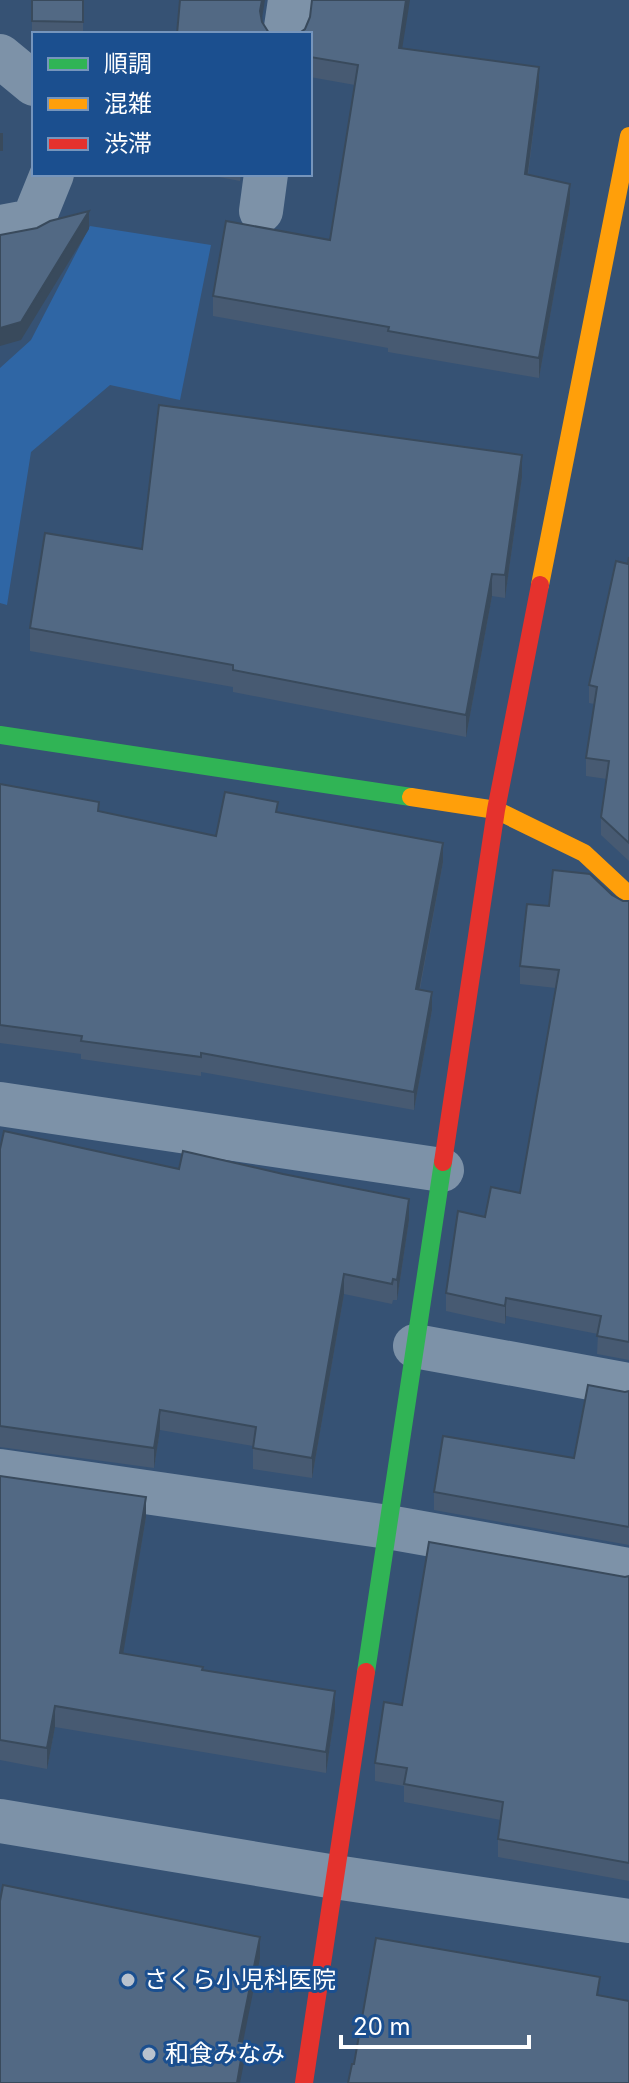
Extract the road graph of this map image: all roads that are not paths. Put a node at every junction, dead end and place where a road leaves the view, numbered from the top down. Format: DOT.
graph roads {
  1 [pos="290,0"];
  2 [pos="285,32"];
  3 [pos="0,56"];
  4 [pos="32,82"];
  5 [pos="629,136"];
  6 [pos="51,176"];
  7 [pos="0,227"];
  8 [pos="0,735"];
  9 [pos="496,810"];
  10 [pos="629,895"];
  11 [pos="0,1104"];
  12 [pos="442,1170"];
  13 [pos="415,1346"];
  14 [pos="629,1385"];
  15 [pos="0,1471"];
  16 [pos="388,1527"];
  17 [pos="629,1570"];
  18 [pos="0,1821"];
  19 [pos="335,1877"];
  20 [pos="629,1921"];
  21 [pos="304,2083"];
  1 -- 2 [label="street"];
  3 -- 4 [label="street"];
  5 -- 9 [label="street"];
  6 -- 7 [label="street"];
  8 -- 9 [label="street"];
  9 -- 10 [label="street"];
  9 -- 12 [label="street"];
  11 -- 12 [label="street"];
  12 -- 13 [label="street"];
  13 -- 14 [label="street"];
  13 -- 16 [label="street"];
  15 -- 16 [label="street"];
  16 -- 17 [label="street"];
  16 -- 19 [label="street"];
  18 -- 19 [label="street"];
  19 -- 20 [label="street"];
  19 -- 21 [label="street"];
}
